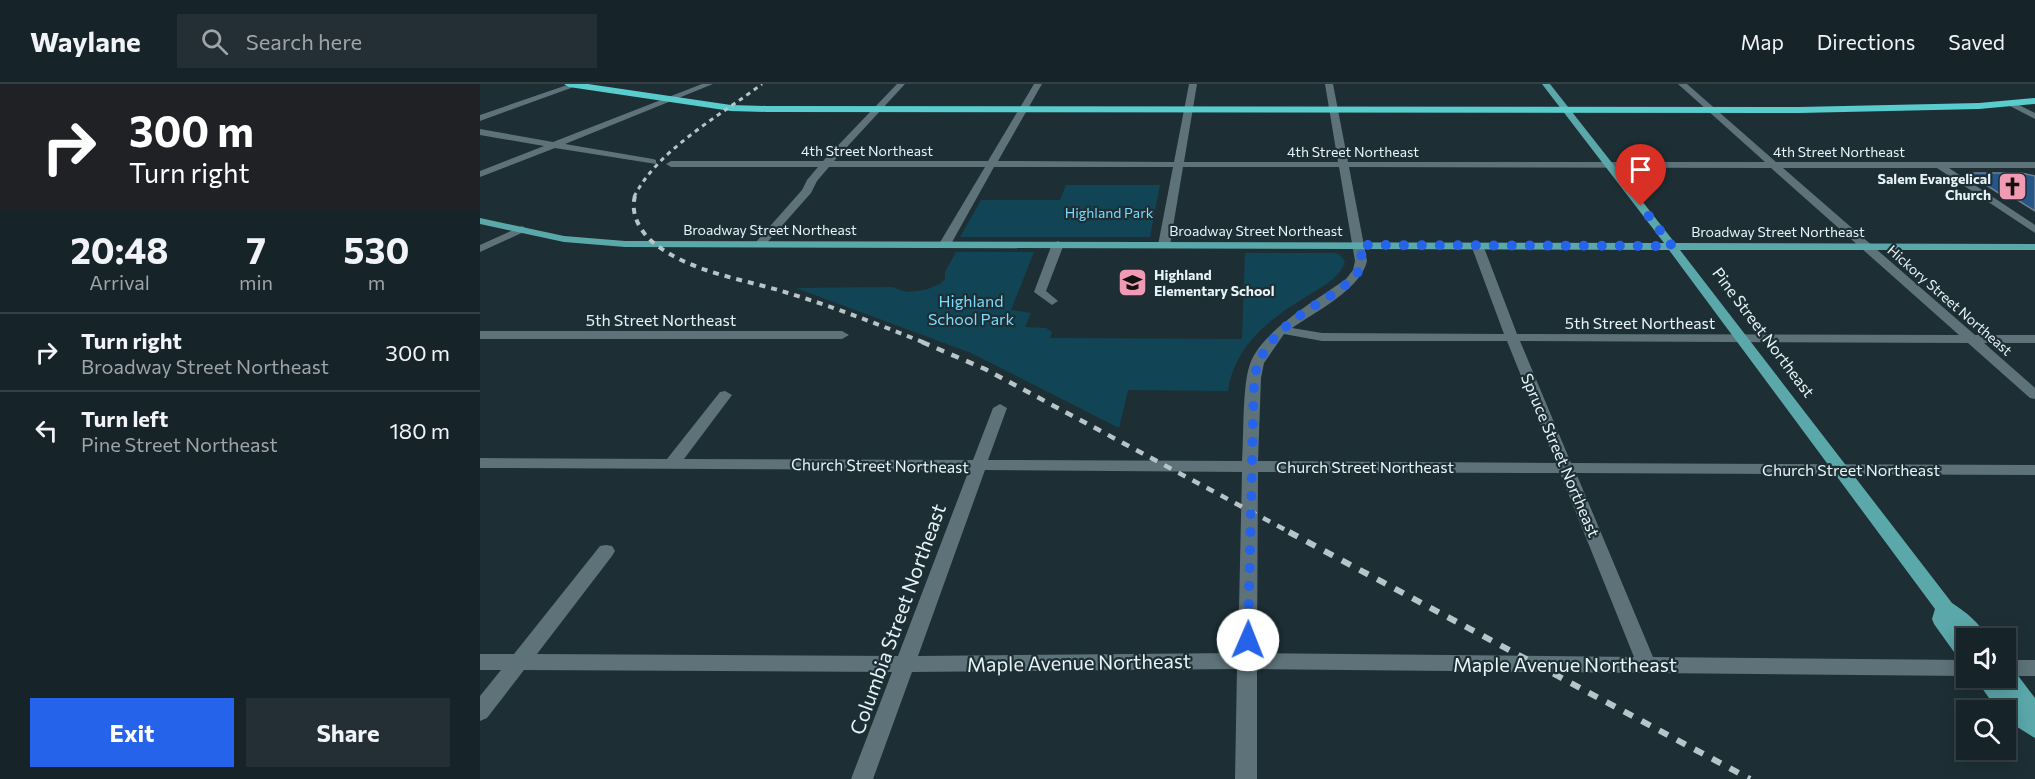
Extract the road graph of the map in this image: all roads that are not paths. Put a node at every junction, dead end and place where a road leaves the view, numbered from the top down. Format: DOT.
graph roads {
  1 [pos="574,84"];
  2 [pos="709,84"];
  3 [pos="901,84"];
  4 [pos="1038,84"];
  5 [pos="1193,84"];
  6 [pos="1329,84"];
  7 [pos="1546,84"];
  8 [pos="1682,84"];
  9 [pos="671,99"];
  10 [pos="2035,101"];
  11 [pos="2013,104"];
  12 [pos="876,109"];
  13 [pos="1023,109"];
  14 [pos="1189,110"];
  15 [pos="1334,110"];
  16 [pos="1566,110"];
  17 [pos="1714,110"];
  18 [pos="2035,116"];
  19 [pos="480,118"];
  20 [pos="480,132"];
  21 [pos="555,144"];
  22 [pos="653,162"];
  23 [pos="993,163"];
  24 [pos="671,164"];
  25 [pos="826,164"];
  26 [pos="1179,164"];
  27 [pos="1345,164"];
  28 [pos="1609,165"];
  29 [pos="1775,165"];
  30 [pos="1939,165"];
  31 [pos="2035,165"];
  32 [pos="480,174"];
  33 [pos="480,221"];
  34 [pos="522,229"];
  35 [pos="2035,230"];
  36 [pos="760,244"];
  37 [pos="945,244"];
  38 [pos="1058,244"];
  39 [pos="1164,244"];
  40 [pos="1360,245"];
  41 [pos="1477,245"];
  42 [pos="1672,246"];
  43 [pos="1867,247"];
  44 [pos="2035,248"];
  45 [pos="480,249"];
  46 [pos="1052,301"];
  47 [pos="1281,330"];
  48 [pos="480,335"];
  49 [pos="842,335"];
  50 [pos="1512,338"];
  51 [pos="1743,338"];
  52 [pos="1972,339"];
  53 [pos="2035,339"];
  54 [pos="725,395"];
  55 [pos="2035,395"];
  56 [pos="1000,408"];
  57 [pos="480,463"];
  58 [pos="672,463"];
  59 [pos="978,466"];
  60 [pos="1250,466"];
  61 [pos="1565,467"];
  62 [pos="1842,469"];
  63 [pos="2035,470"];
  64 [pos="606,551"];
  65 [pos="1945,608"];
  66 [pos="1970,628"];
  67 [pos="1956,639"];
  68 [pos="1248,661"];
  69 [pos="480,662"];
  70 [pos="519,662"];
  71 [pos="904,664"];
  72 [pos="1647,665"];
  73 [pos="1956,668"];
  74 [pos="2016,668"];
  75 [pos="2035,668"];
  76 [pos="1993,688"];
  77 [pos="2016,688"];
  78 [pos="480,712"];
  79 [pos="2035,722"];
  80 [pos="2035,729"];
  81 [pos="862,779"];
  82 [pos="1246,779"];
  1 -- 9 [label="highway"];
  1 -- 19 [label="street"];
  2 -- 9 [label="street"];
  3 -- 12 [label="street"];
  4 -- 13 [label="street"];
  5 -- 14 [label="street"];
  6 -- 15 [label="street"];
  7 -- 16 [label="main road, Pine Street Northeast"];
  8 -- 17 [label="street, Hickory Street Northeast"];
  9 -- 12 [label="highway"];
  9 -- 21 [label="street"];
  10 -- 11 [label="highway"];
  11 -- 17 [label="highway"];
  11 -- 18 [label="street"];
  12 -- 13 [label="highway"];
  12 -- 25 [label="street"];
  13 -- 14 [label="highway"];
  13 -- 23 [label="street"];
  14 -- 15 [label="highway"];
  14 -- 26 [label="street"];
  15 -- 16 [label="highway"];
  15 -- 27 [label="street"];
  16 -- 17 [label="highway"];
  16 -- 28 [label="main road, Pine Street Northeast"];
  17 -- 29 [label="street, Hickory Street Northeast"];
  20 -- 21 [label="street"];
  21 -- 22 [label="street"];
  21 -- 32 [label="street"];
  23 -- 25 [label="street, 4th Street Northeast"];
  23 -- 26 [label="street, 4th Street Northeast"];
  23 -- 37 [label="street"];
  24 -- 25 [label="street, 4th Street Northeast"];
  25 -- 36 [label="street"];
  26 -- 27 [label="street, 4th Street Northeast"];
  26 -- 39 [label="street"];
  27 -- 28 [label="street, 4th Street Northeast"];
  27 -- 40 [label="street"];
  28 -- 29 [label="street, 4th Street Northeast"];
  28 -- 42 [label="main road, Pine Street Northeast"];
  29 -- 30 [label="street, 4th Street Northeast"];
  29 -- 43 [label="street, Hickory Street Northeast"];
  30 -- 31 [label="street, 4th Street Northeast"];
  30 -- 35 [label="street"];
  33 -- 34 [label="main road, Broadway Street Northeast"];
  34 -- 36 [label="main road, Broadway Street Northeast"];
  34 -- 45 [label="street"];
  36 -- 37 [label="main road, Broadway Street Northeast"];
  37 -- 38 [label="main road, Broadway Street Northeast"];
  38 -- 39 [label="main road, Broadway Street Northeast"];
  38 -- 46 [label="street"];
  39 -- 40 [label="main road, Broadway Street Northeast"];
  40 -- 41 [label="main road, Broadway Street Northeast"];
  40 -- 47 [label="street"];
  41 -- 42 [label="main road, Broadway Street Northeast"];
  41 -- 50 [label="street, Spruce Street Northeast"];
  42 -- 43 [label="main road, Broadway Street Northeast"];
  42 -- 51 [label="main road, Pine Street Northeast"];
  43 -- 44 [label="main road, Broadway Street Northeast"];
  43 -- 52 [label="street, Hickory Street Northeast"];
  47 -- 50 [label="street, 5th Street Northeast"];
  47 -- 60 [label="street"];
  48 -- 49 [label="street, 5th Street Northeast"];
  50 -- 51 [label="street, 5th Street Northeast"];
  50 -- 61 [label="street, Spruce Street Northeast"];
  51 -- 52 [label="street, 5th Street Northeast"];
  51 -- 62 [label="main road, Pine Street Northeast"];
  52 -- 53 [label="street, 5th Street Northeast"];
  52 -- 55 [label="street, Hickory Street Northeast"];
  54 -- 58 [label="street"];
  56 -- 59 [label="street, Columbia Street Northeast"];
  57 -- 58 [label="street, Church Street Northeast"];
  58 -- 59 [label="street, Church Street Northeast"];
  59 -- 60 [label="street, Church Street Northeast"];
  59 -- 71 [label="street, Columbia Street Northeast"];
  60 -- 61 [label="street, Church Street Northeast"];
  60 -- 68 [label="street"];
  61 -- 62 [label="street, Church Street Northeast"];
  61 -- 72 [label="street, Spruce Street Northeast"];
  62 -- 63 [label="street, Church Street Northeast"];
  62 -- 65 [label="main road, Pine Street Northeast"];
  64 -- 70 [label="street"];
  65 -- 66 [label="main road, Pine Street Northeast"];
  65 -- 67 [label="main road, Pine Street Northeast"];
  68 -- 71 [label="street, Maple Avenue Northeast"];
  68 -- 72 [label="street, Maple Avenue Northeast"];
  68 -- 82 [label="street"];
  69 -- 70 [label="street, Maple Avenue Northeast"];
  70 -- 71 [label="street, Maple Avenue Northeast"];
  70 -- 78 [label="street"];
  71 -- 81 [label="street, Columbia Street Northeast"];
  72 -- 73 [label="street, Maple Avenue Northeast"];
  74 -- 75 [label="street"];
  76 -- 80 [label="main road"];
  77 -- 79 [label="main road"];
}
